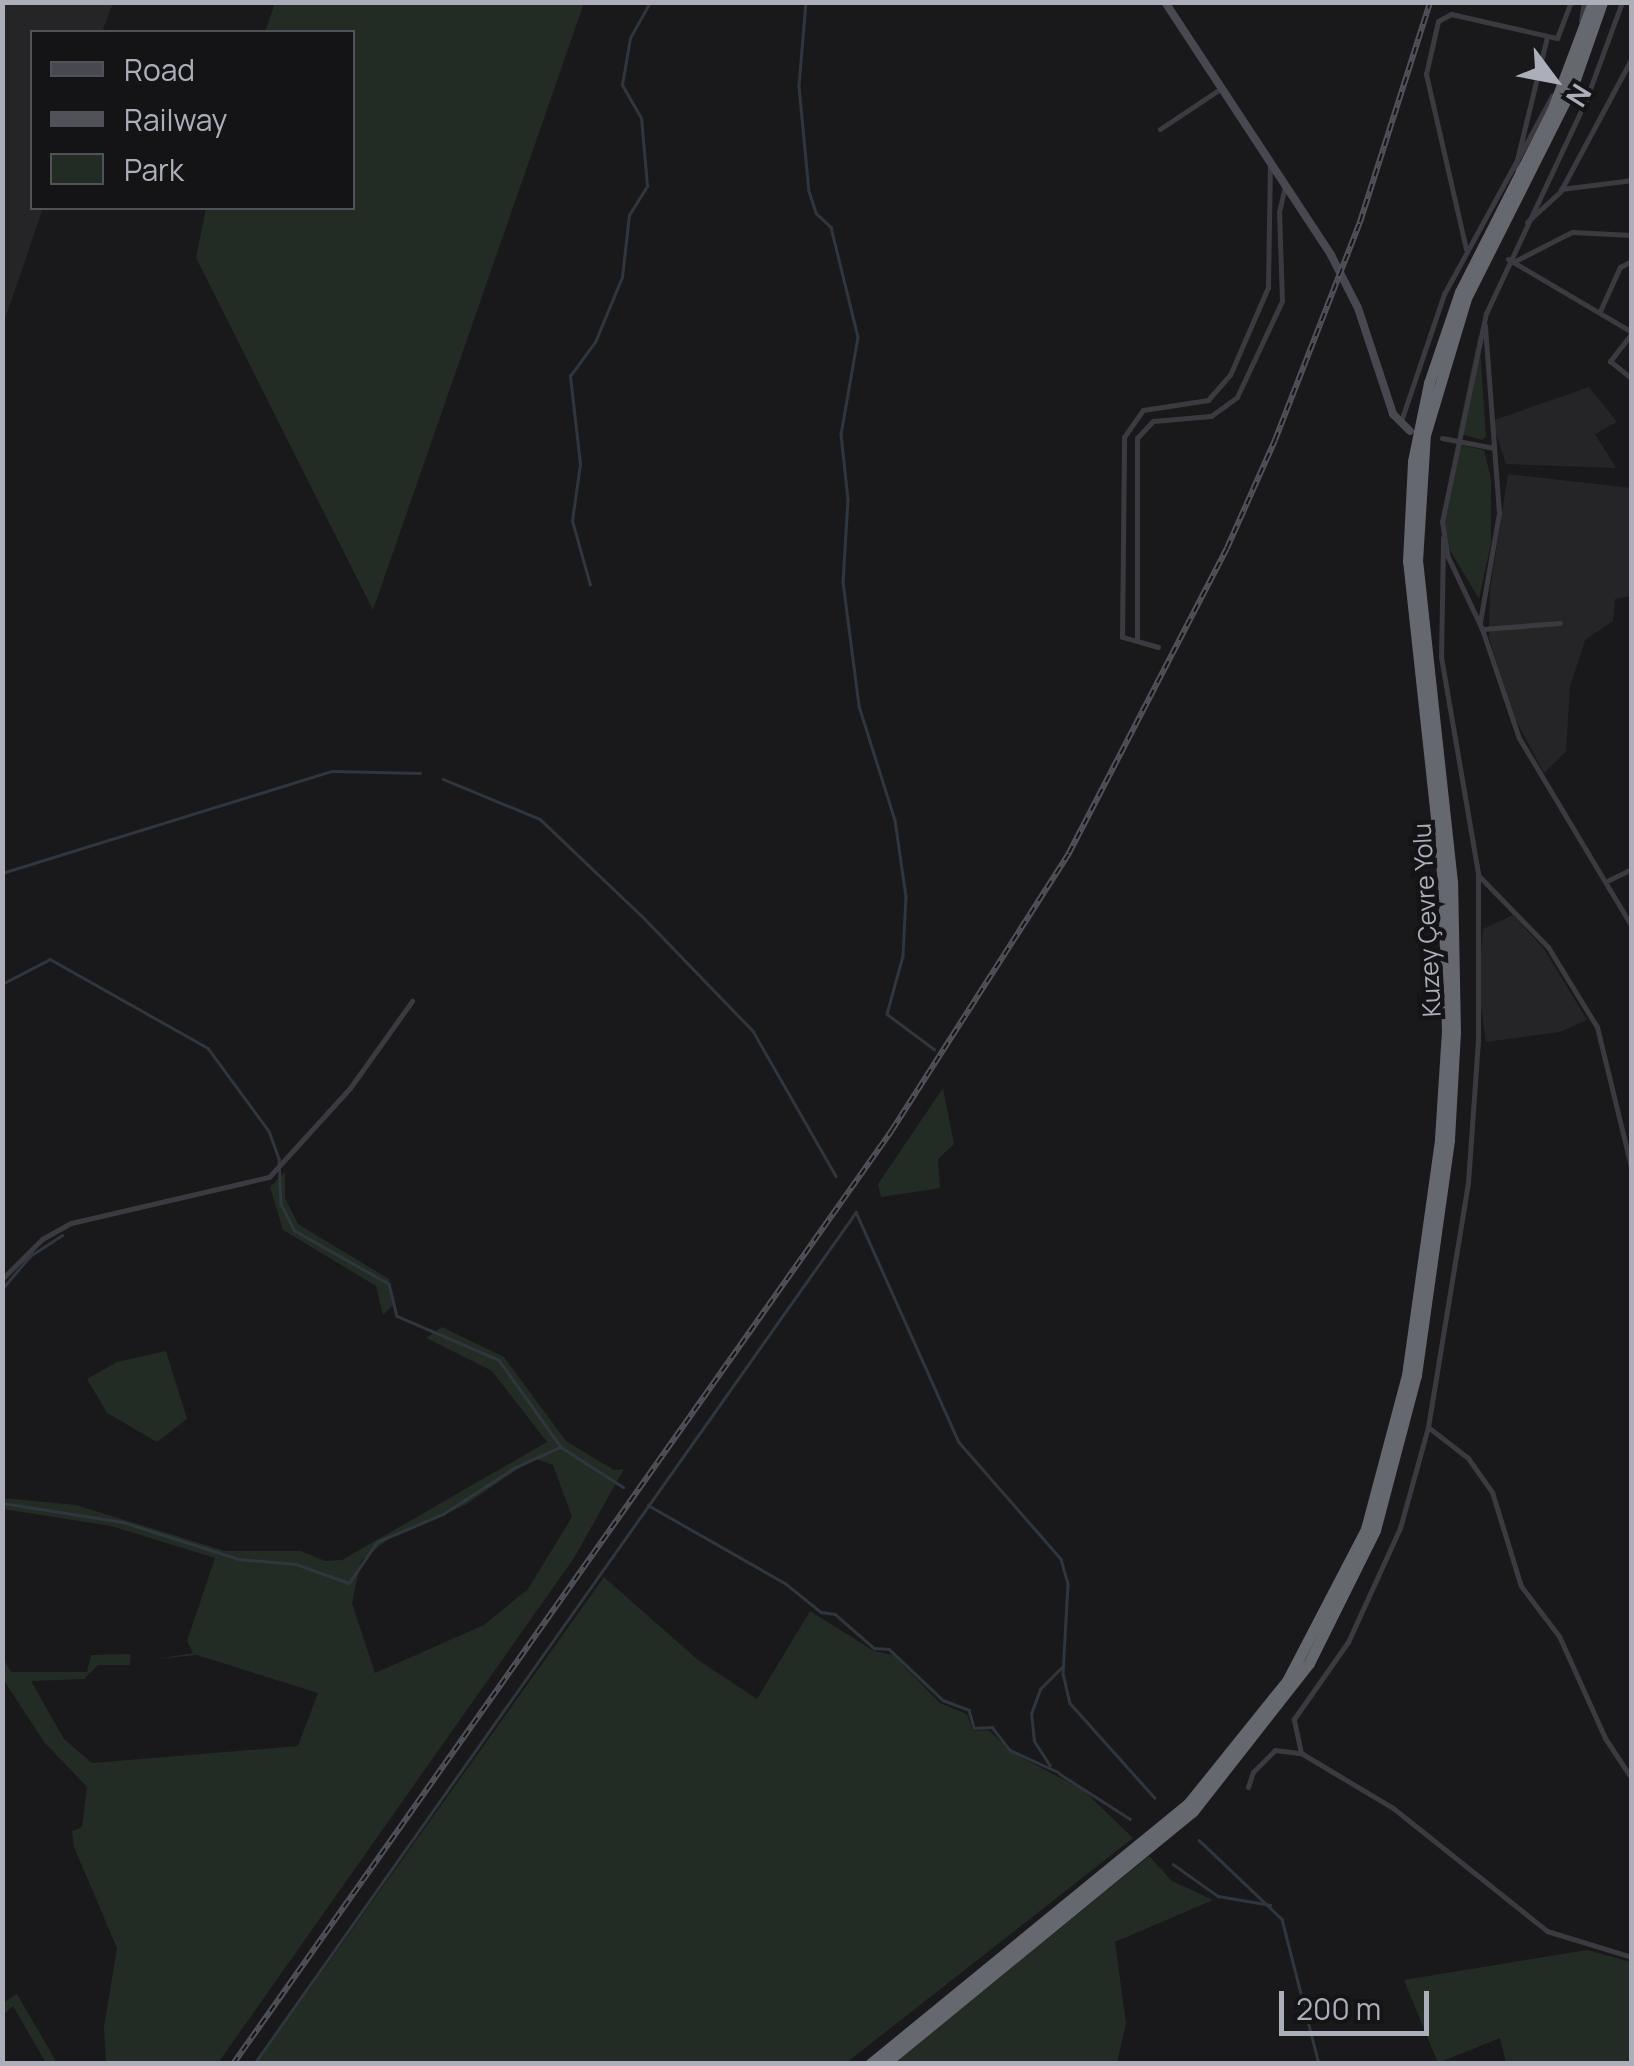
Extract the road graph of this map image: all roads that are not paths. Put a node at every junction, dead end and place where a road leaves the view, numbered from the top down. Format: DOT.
graph roads {
  1 [pos="1165,2"];
  2 [pos="1571,2"];
  3 [pos="1584,2"];
  4 [pos="1593,2"];
  5 [pos="1602,2"];
  6 [pos="1622,2"];
  7 [pos="1548,36"];
  8 [pos="1632,58"];
  9 [pos="1220,90"];
  10 [pos="1160,129"];
  11 [pos="1271,160"];
  12 [pos="1515,168"];
  13 [pos="1632,180"];
  14 [pos="1286,183"];
  15 [pos="1561,189"];
  16 [pos="1525,224"];
  17 [pos="1632,235"];
  18 [pos="1466,251"];
  19 [pos="1510,261"];
  20 [pos="1632,261"];
  21 [pos="1599,312"];
  22 [pos="1486,313"];
  23 [pos="1632,333"];
  24 [pos="1632,379"];
  25 [pos="1400,424"];
  26 [pos="1410,430"];
  27 [pos="1442,438"];
  28 [pos="1454,440"];
  29 [pos="1494,448"];
  30 [pos="1443,536"];
  31 [pos="1560,624"];
  32 [pos="1481,626"];
  33 [pos="1137,641"];
  34 [pos="1158,647"];
  35 [pos="1632,868"];
  36 [pos="1478,873"];
  37 [pos="1609,880"];
  38 [pos="1632,926"];
  39 [pos="412,1001"];
  40 [pos="1632,1171"];
  41 [pos="2,1278"];
  42 [pos="1428,1427"];
  43 [pos="1301,1754"];
  44 [pos="1632,1779"];
  45 [pos="1248,1787"];
  46 [pos="1190,1807"];
  47 [pos="1632,1957"];
  48 [pos="930,2021"];
  49 [pos="870,2064"];
  50 [pos="884,2064"];
  1 -- 9 [label="street"];
  2 -- 7 [label="street"];
  3 -- 12 [label="street"];
  4 -- 46 [label="highway, Kuzey Çevre Yolu"];
  5 -- 46 [label="highway, Kuzey Çevre Yolu"];
  6 -- 16 [label="street"];
  7 -- 12 [label="street"];
  7 -- 18 [label="street"];
  8 -- 15 [label="street"];
  9 -- 10 [label="street"];
  9 -- 11 [label="street"];
  11 -- 14 [label="street"];
  11 -- 33 [label="street"];
  12 -- 18 [label="street"];
  13 -- 15 [label="street"];
  14 -- 25 [label="street"];
  14 -- 33 [label="street"];
  15 -- 16 [label="street"];
  16 -- 19 [label="street"];
  17 -- 19 [label="street"];
  18 -- 25 [label="street"];
  19 -- 21 [label="street"];
  19 -- 22 [label="street"];
  20 -- 21 [label="street"];
  21 -- 23 [label="street"];
  22 -- 28 [label="street"];
  22 -- 29 [label="street"];
  23 -- 24 [label="street"];
  25 -- 26 [label="street"];
  27 -- 28 [label="street"];
  28 -- 29 [label="street"];
  28 -- 30 [label="street"];
  29 -- 32 [label="street"];
  30 -- 32 [label="street"];
  30 -- 36 [label="street"];
  31 -- 32 [label="street"];
  32 -- 37 [label="street"];
  33 -- 34 [label="street"];
  35 -- 37 [label="street"];
  36 -- 40 [label="street"];
  36 -- 42 [label="street"];
  37 -- 38 [label="street"];
  39 -- 41 [label="street"];
  42 -- 43 [label="street"];
  42 -- 44 [label="street"];
  43 -- 45 [label="street"];
  43 -- 47 [label="street"];
  46 -- 48 [label="highway"];
  48 -- 49 [label="highway"];
  48 -- 50 [label="highway"];
}
